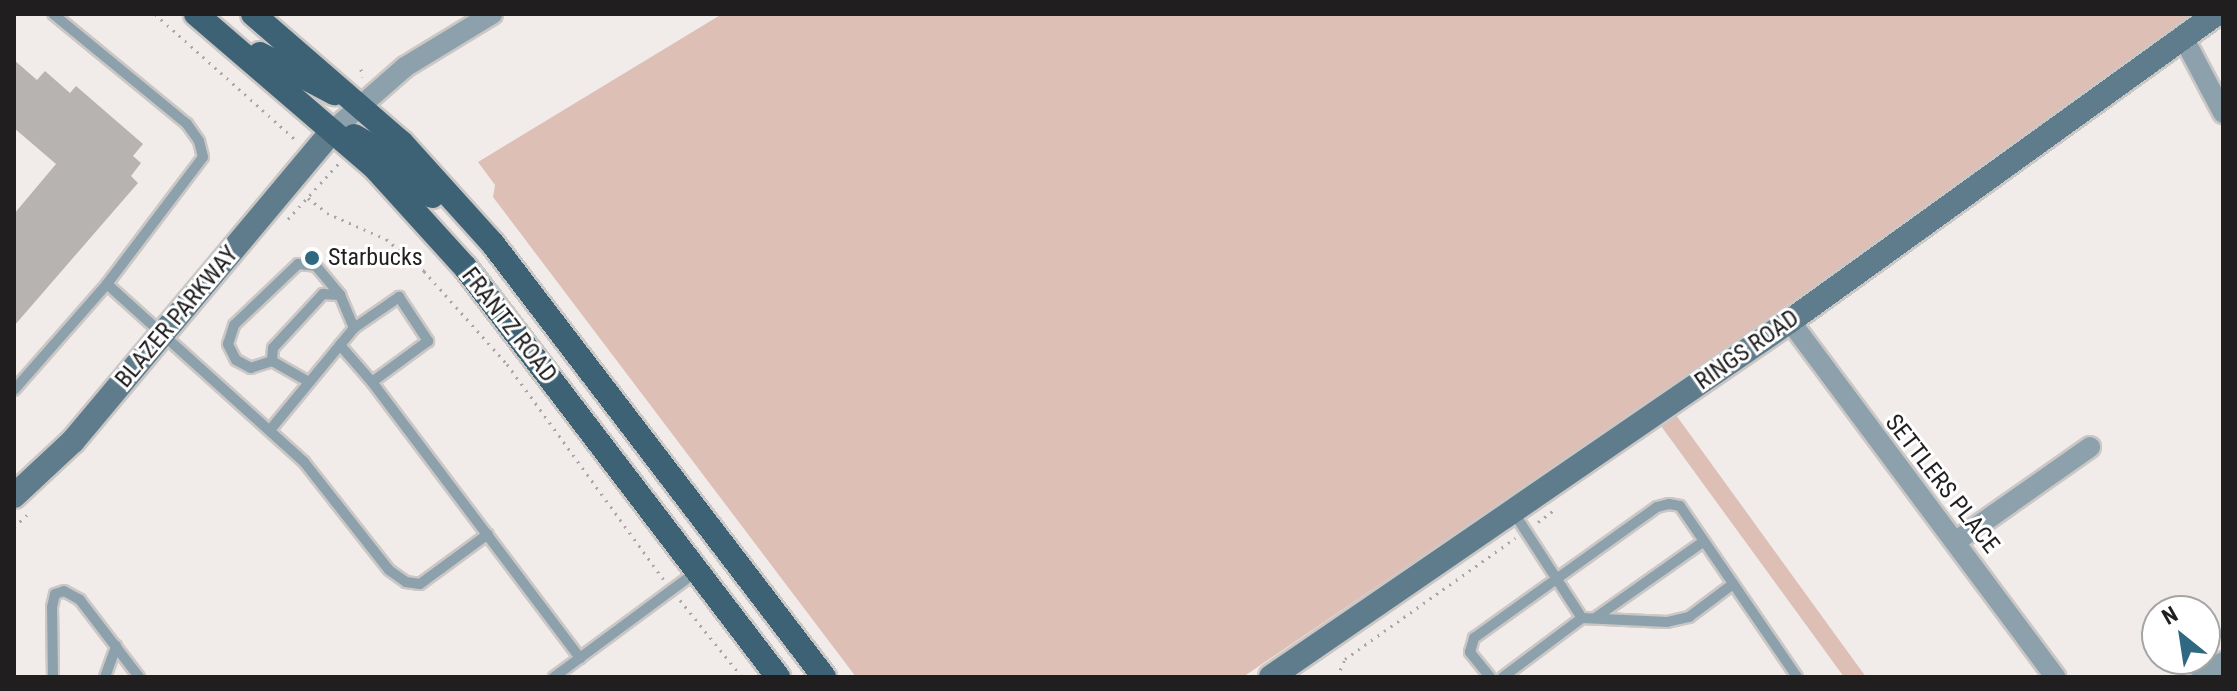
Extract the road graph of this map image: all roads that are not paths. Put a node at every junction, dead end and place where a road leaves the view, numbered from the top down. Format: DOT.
graph roads {
  1 [pos="53,14"];
  2 [pos="196,14"];
  3 [pos="253,14"];
  4 [pos="492,14"];
  5 [pos="2216,14"];
  6 [pos="216,31"];
  7 [pos="2183,37"];
  8 [pos="358,104"];
  9 [pos="2223,113"];
  10 [pos="332,131"];
  11 [pos="483,232"];
  12 [pos="107,284"];
  13 [pos="340,295"];
  14 [pos="1790,321"];
  15 [pos="354,328"];
  16 [pos="164,334"];
  17 [pos="340,345"];
  18 [pos="272,361"];
  19 [pos="309,382"];
  20 [pos="372,382"];
  21 [pos="14,390"];
  22 [pos="270,430"];
  23 [pos="2090,447"];
  24 [pos="14,496"];
  25 [pos="1513,511"];
  26 [pos="488,534"];
  27 [pos="1704,541"];
  28 [pos="1955,542"];
  29 [pos="697,571"];
  30 [pos="1558,579"];
  31 [pos="1733,584"];
  32 [pos="1582,618"];
  33 [pos="1595,618"];
  34 [pos="116,646"];
  35 [pos="580,658"];
  36 [pos="2223,662"];
  37 [pos="53,677"];
  38 [pos="105,677"];
  39 [pos="139,677"];
  40 [pos="554,677"];
  41 [pos="778,677"];
  42 [pos="824,677"];
  43 [pos="1271,677"];
  44 [pos="1490,677"];
  45 [pos="1503,677"];
  46 [pos="1797,677"];
  47 [pos="2055,677"];
  48 [pos="2201,677"];
  1 -- 12 [label="lane"];
  2 -- 6 [label="main road, FRANTZ ROAD"];
  3 -- 8 [label="main road, FRANTZ ROAD"];
  4 -- 8 [label="street"];
  5 -- 7 [label="main road, RINGS ROAD"];
  6 -- 8 [label="main road"];
  6 -- 10 [label="main road, FRANTZ ROAD"];
  7 -- 9 [label="street"];
  7 -- 14 [label="main road, RINGS ROAD"];
  8 -- 10 [label="street"];
  8 -- 11 [label="main road, FRANTZ ROAD"];
  10 -- 11 [label="main road"];
  10 -- 16 [label="main road, BLAZER PARKWAY"];
  10 -- 29 [label="main road, FRANTZ ROAD"];
  11 -- 42 [label="main road, FRANTZ ROAD"];
  12 -- 16 [label="lane"];
  12 -- 21 [label="lane"];
  13 -- 15 [label="lane"];
  13 -- 18 [label="lane"];
  13 -- 18 [label="lane"];
  14 -- 25 [label="main road, RINGS ROAD"];
  14 -- 28 [label="street, SETTLERS PLACE"];
  15 -- 17 [label="lane"];
  15 -- 20 [label="lane"];
  16 -- 22 [label="lane"];
  16 -- 24 [label="main road, BLAZER PARKWAY"];
  17 -- 19 [label="lane"];
  17 -- 20 [label="lane"];
  18 -- 19 [label="lane"];
  19 -- 22 [label="lane"];
  20 -- 26 [label="lane"];
  22 -- 26 [label="lane"];
  23 -- 28 [label="street"];
  25 -- 30 [label="lane"];
  25 -- 43 [label="main road, RINGS ROAD"];
  26 -- 35 [label="lane"];
  27 -- 30 [label="lane"];
  27 -- 31 [label="lane"];
  27 -- 33 [label="lane"];
  28 -- 47 [label="street, SETTLERS PLACE"];
  29 -- 35 [label="lane"];
  29 -- 41 [label="main road, FRANTZ ROAD"];
  30 -- 32 [label="lane"];
  30 -- 44 [label="lane"];
  31 -- 33 [label="lane"];
  31 -- 46 [label="lane"];
  32 -- 33 [label="lane"];
  32 -- 45 [label="lane"];
  34 -- 37 [label="lane"];
  34 -- 38 [label="lane"];
  34 -- 39 [label="lane"];
  35 -- 40 [label="lane"];
  36 -- 48 [label="street"];
}
